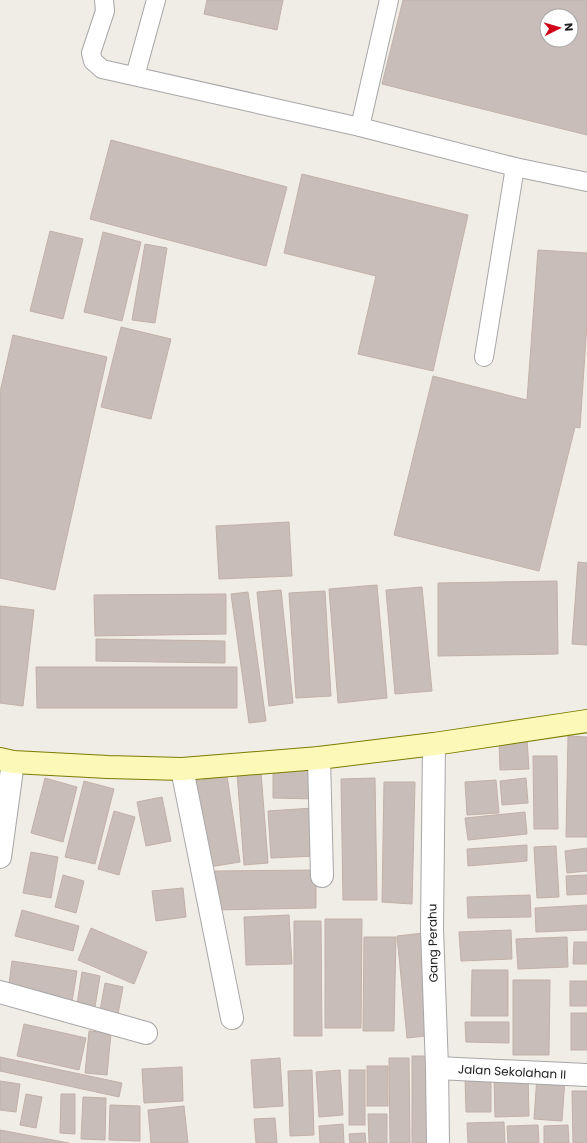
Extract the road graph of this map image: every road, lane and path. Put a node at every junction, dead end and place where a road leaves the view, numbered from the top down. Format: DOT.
graph roads {
  1 [pos="156,0"];
  2 [pos="389,0"];
  3 [pos="109,4"];
  4 [pos="135,76"];
  5 [pos="360,127"];
  6 [pos="516,167"];
  7 [pos="587,182"];
  8 [pos="484,357"];
  9 [pos="587,721"];
  10 [pos="434,744"];
  11 [pos="319,758"];
  12 [pos="7,761"];
  13 [pos="182,769"];
  14 [pos="0,857"];
  15 [pos="322,876"];
  16 [pos="0,992"];
  17 [pos="232,1018"];
  18 [pos="146,1033"];
  19 [pos="437,1068"];
  20 [pos="587,1075"];
  21 [pos="438,1143"];
  1 -- 4 [label="lane"];
  2 -- 5 [label="lane"];
  3 -- 4 [label="lane"];
  4 -- 5 [label="lane"];
  5 -- 6 [label="lane"];
  6 -- 7 [label="lane"];
  6 -- 8 [label="lane"];
  9 -- 10 [label="street"];
  10 -- 11 [label="street"];
  10 -- 19 [label="street, Gang Perahu"];
  11 -- 13 [label="street"];
  11 -- 15 [label="street"];
  12 -- 13 [label="street"];
  12 -- 14 [label="street"];
  13 -- 17 [label="street"];
  16 -- 18 [label="street"];
  19 -- 20 [label="street, Jalan Sekolahan II"];
  19 -- 21 [label="street, Gang Perahu"];
}
